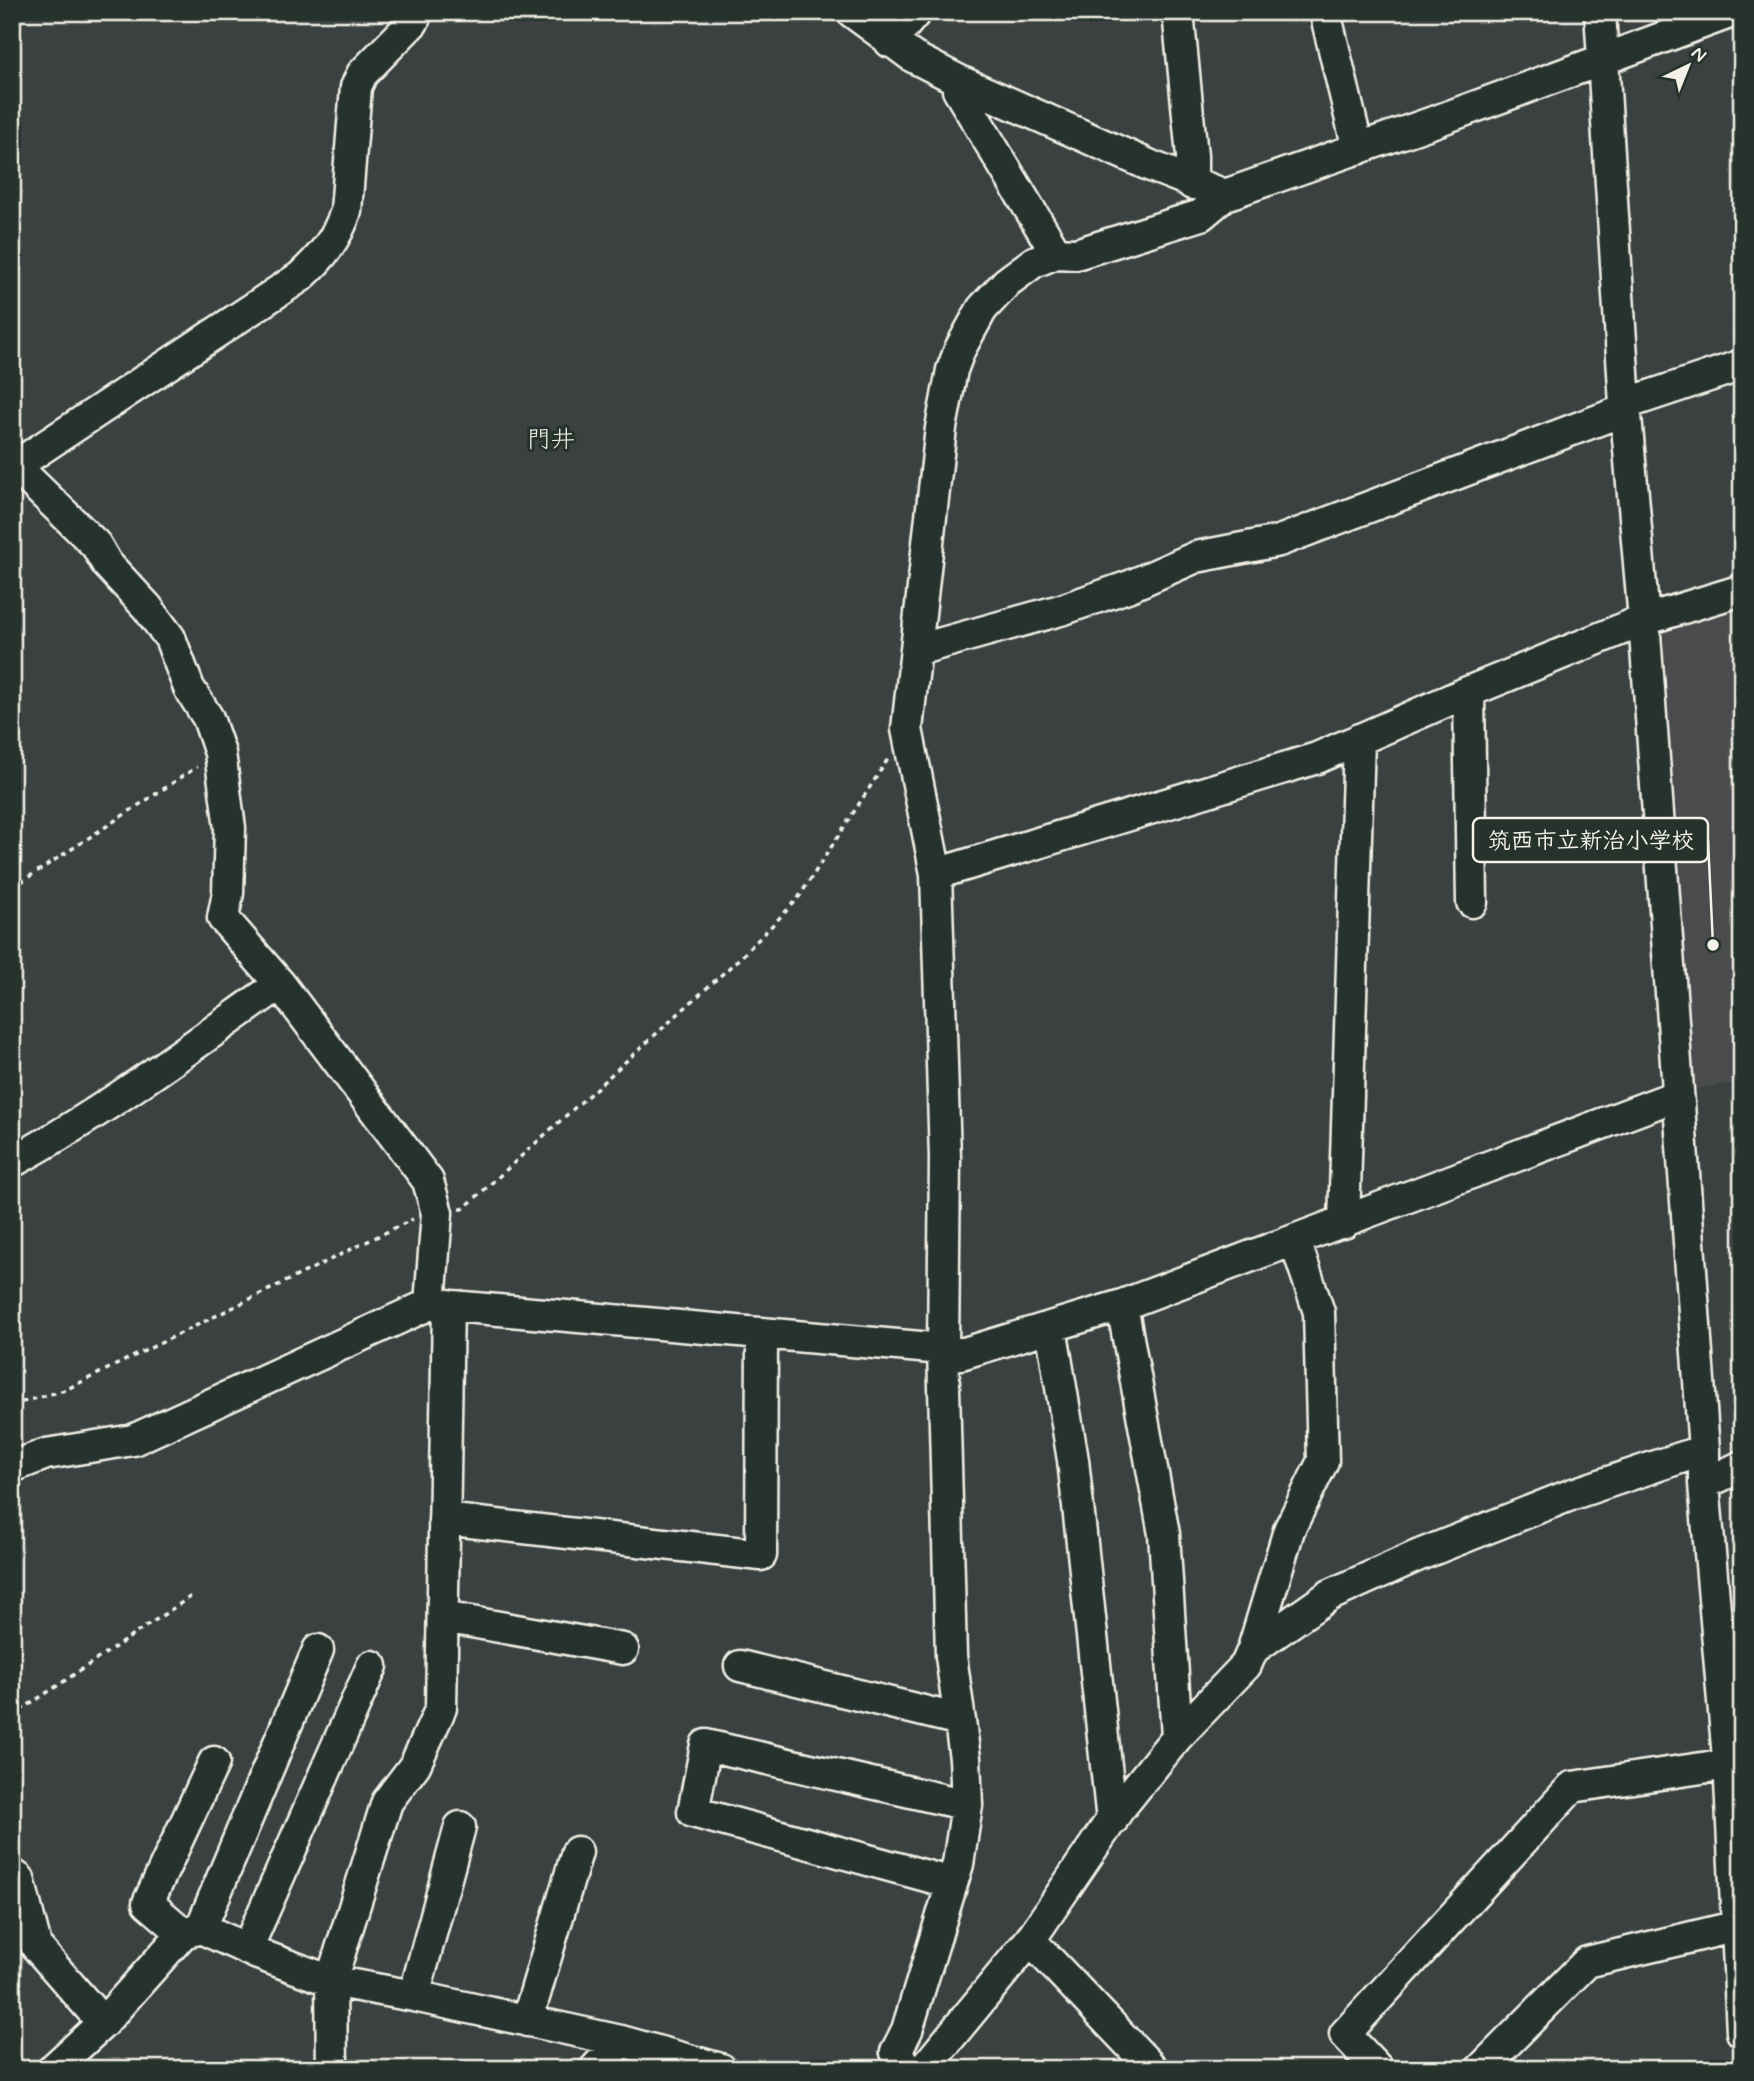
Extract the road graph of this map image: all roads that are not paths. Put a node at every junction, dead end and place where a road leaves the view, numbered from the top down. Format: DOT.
graph roads {
  1 [pos="417,12"];
  2 [pos="852,12"];
  3 [pos="916,12"];
  4 [pos="1178,12"];
  5 [pos="1325,12"];
  6 [pos="1601,12"];
  7 [pos="1732,12"];
  8 [pos="890,41"];
  9 [pos="1603,60"];
  10 [pos="962,82"];
  11 [pos="1358,149"];
  12 [pos="1192,184"];
  13 [pos="1224,195"];
  14 [pos="1056,253"];
  15 [pos="1742,365"];
  16 [pos="1625,407"];
  17 [pos="13,466"];
  18 [pos="1742,590"];
  19 [pos="1644,620"];
  20 [pos="917,650"];
  21 [pos="1469,692"];
  22 [pos="1359,739"];
  23 [pos="936,874"];
  24 [pos="1472,902"];
  25 [pos="280,984"];
  26 [pos="1678,1095"];
  27 [pos="12,1162"];
  28 [pos="1344,1223"];
  29 [pos="1295,1241"];
  30 [pos="439,1305"];
  31 [pos="1122,1305"];
  32 [pos="1051,1327"];
  33 [pos="762,1333"];
  34 [pos="943,1349"];
  35 [pos="1704,1450"];
  36 [pos="1742,1466"];
  37 [pos="12,1467"];
  38 [pos="1703,1483"];
  39 [pos="444,1519"];
  40 [pos="443,1616"];
  41 [pos="623,1649"];
  42 [pos="318,1650"];
  43 [pos="1253,1650"];
  44 [pos="372,1666"];
  45 [pos="740,1666"];
  46 [pos="960,1720"];
  47 [pos="1177,1737"];
  48 [pos="214,1762"];
  49 [pos="1729,1763"];
  50 [pos="967,1805"];
  51 [pos="1112,1821"];
  52 [pos="460,1827"];
  53 [pos="577,1852"];
  54 [pos="12,1874"];
  55 [pos="952,1883"];
  56 [pos="1739,1925"];
  57 [pos="192,1930"];
  58 [pos="1030,1940"];
  59 [pos="247,1950"];
  60 [pos="331,1981"];
  61 [pos="414,1996"];
  62 [pos="527,2021"];
  63 [pos="103,2024"];
  64 [pos="1742,2032"];
  65 [pos="621,2041"];
  66 [pos="53,2069"];
  67 [pos="332,2069"];
  68 [pos="595,2069"];
  69 [pos="721,2069"];
  70 [pos="909,2069"];
  71 [pos="924,2069"];
  72 [pos="1153,2069"];
  73 [pos="1378,2069"];
  74 [pos="1481,2069"];
  1 -- 17 [label="street"];
  2 -- 8 [label="street"];
  3 -- 8 [label="street"];
  4 -- 12 [label="street"];
  5 -- 11 [label="street"];
  6 -- 9 [label="street"];
  7 -- 9 [label="street"];
  8 -- 10 [label="street"];
  9 -- 11 [label="street"];
  9 -- 16 [label="street"];
  10 -- 12 [label="street"];
  10 -- 14 [label="street"];
  11 -- 13 [label="street"];
  12 -- 13 [label="street"];
  13 -- 14 [label="street"];
  14 -- 20 [label="street"];
  15 -- 16 [label="street"];
  16 -- 19 [label="street"];
  16 -- 20 [label="street"];
  17 -- 25 [label="street"];
  18 -- 19 [label="street"];
  19 -- 21 [label="street"];
  19 -- 26 [label="street"];
  20 -- 23 [label="street"];
  21 -- 22 [label="street"];
  21 -- 24 [label="street"];
  22 -- 23 [label="street"];
  22 -- 28 [label="street"];
  23 -- 34 [label="street"];
  25 -- 27 [label="street"];
  25 -- 30 [label="street"];
  26 -- 28 [label="street"];
  26 -- 35 [label="street"];
  28 -- 29 [label="street"];
  29 -- 31 [label="street"];
  29 -- 43 [label="street"];
  30 -- 33 [label="street"];
  30 -- 37 [label="street"];
  30 -- 39 [label="street"];
  31 -- 32 [label="street"];
  31 -- 47 [label="street"];
  32 -- 34 [label="street"];
  32 -- 51 [label="street"];
  33 -- 34 [label="street"];
  33 -- 39 [label="street"];
  34 -- 46 [label="street"];
  35 -- 38 [label="street"];
  35 -- 43 [label="street"];
  36 -- 38 [label="street"];
  38 -- 49 [label="street"];
  39 -- 40 [label="street"];
  40 -- 41 [label="street"];
  40 -- 60 [label="street"];
  42 -- 57 [label="street"];
  43 -- 47 [label="street"];
  44 -- 59 [label="street"];
  45 -- 46 [label="street"];
  46 -- 50 [label="street"];
  47 -- 51 [label="street"];
  48 -- 57 [label="street"];
  49 -- 56 [label="street"];
  49 -- 73 [label="street"];
  50 -- 55 [label="street"];
  50 -- 55 [label="street"];
  51 -- 58 [label="street"];
  52 -- 61 [label="street"];
  53 -- 62 [label="street"];
  54 -- 63 [label="street"];
  55 -- 70 [label="street"];
  56 -- 64 [label="street"];
  56 -- 74 [label="street"];
  57 -- 59 [label="street"];
  57 -- 63 [label="street"];
  58 -- 71 [label="street"];
  58 -- 72 [label="street"];
  59 -- 60 [label="street"];
  60 -- 61 [label="street"];
  60 -- 67 [label="street"];
  61 -- 62 [label="street"];
  62 -- 65 [label="street"];
  63 -- 66 [label="street"];
  65 -- 68 [label="street"];
  65 -- 69 [label="street"];
}
